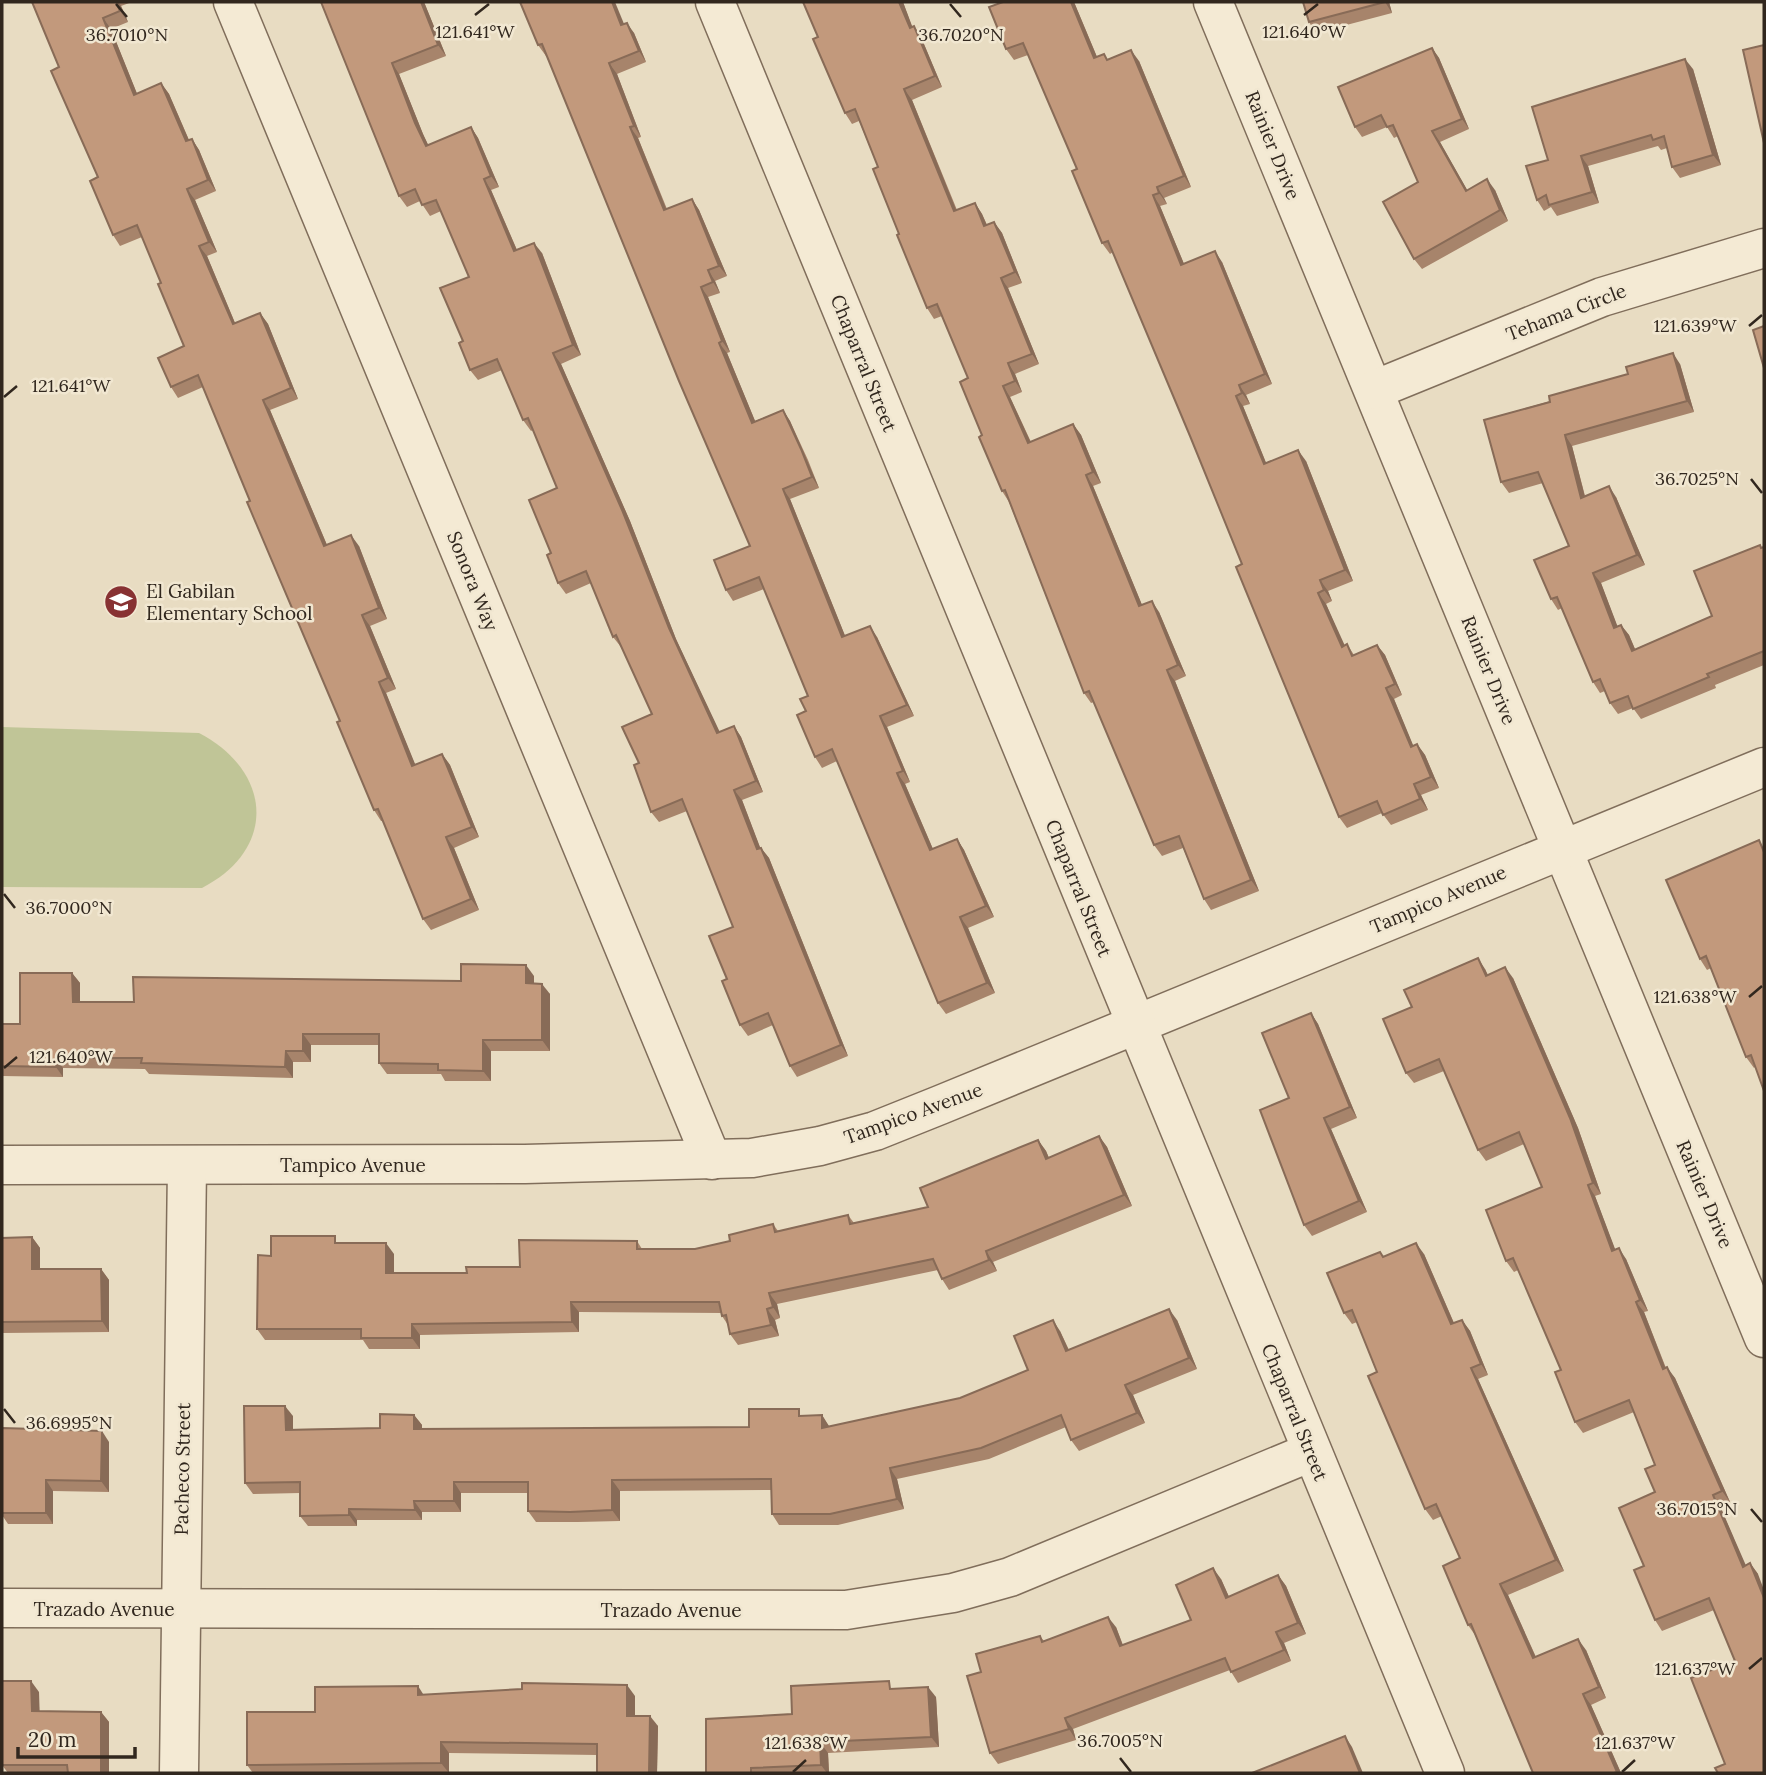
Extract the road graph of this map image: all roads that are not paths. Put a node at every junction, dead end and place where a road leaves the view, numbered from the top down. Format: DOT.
graph roads {
  1 [pos="233,2"];
  2 [pos="715,2"];
  3 [pos="1213,2"];
  4 [pos="1764,248"];
  5 [pos="1374,390"];
  6 [pos="1764,767"];
  7 [pos="1562,848"];
  8 [pos="1136,1025"];
  9 [pos="712,1160"];
  10 [pos="2,1165"];
  11 [pos="187,1166"];
  12 [pos="1751,1270"];
  13 [pos="1764,1338"];
  14 [pos="1311,1452"];
  15 [pos="2,1608"];
  16 [pos="180,1609"];
  17 [pos="179,1773"];
  18 [pos="1445,1773"];
  1 -- 9 [label="street, Sonora Way"];
  2 -- 8 [label="street, Chaparral Street"];
  3 -- 5 [label="street, Rainier Drive"];
  4 -- 5 [label="street, Tehama Circle"];
  5 -- 7 [label="street, Rainier Drive"];
  6 -- 7 [label="street, Tampico Avenue"];
  7 -- 8 [label="street, Tampico Avenue"];
  7 -- 12 [label="street, Rainier Drive"];
  8 -- 9 [label="street, Tampico Avenue"];
  8 -- 14 [label="street, Chaparral Street"];
  9 -- 11 [label="street, Tampico Avenue"];
  10 -- 11 [label="street, Tampico Avenue"];
  11 -- 16 [label="street, Pacheco Street"];
  12 -- 13 [label="street, Rainier Drive"];
  14 -- 16 [label="street, Trazado Avenue"];
  14 -- 18 [label="street, Chaparral Street"];
  15 -- 16 [label="street, Trazado Avenue"];
  16 -- 17 [label="street, Pacheco Street"];
}
